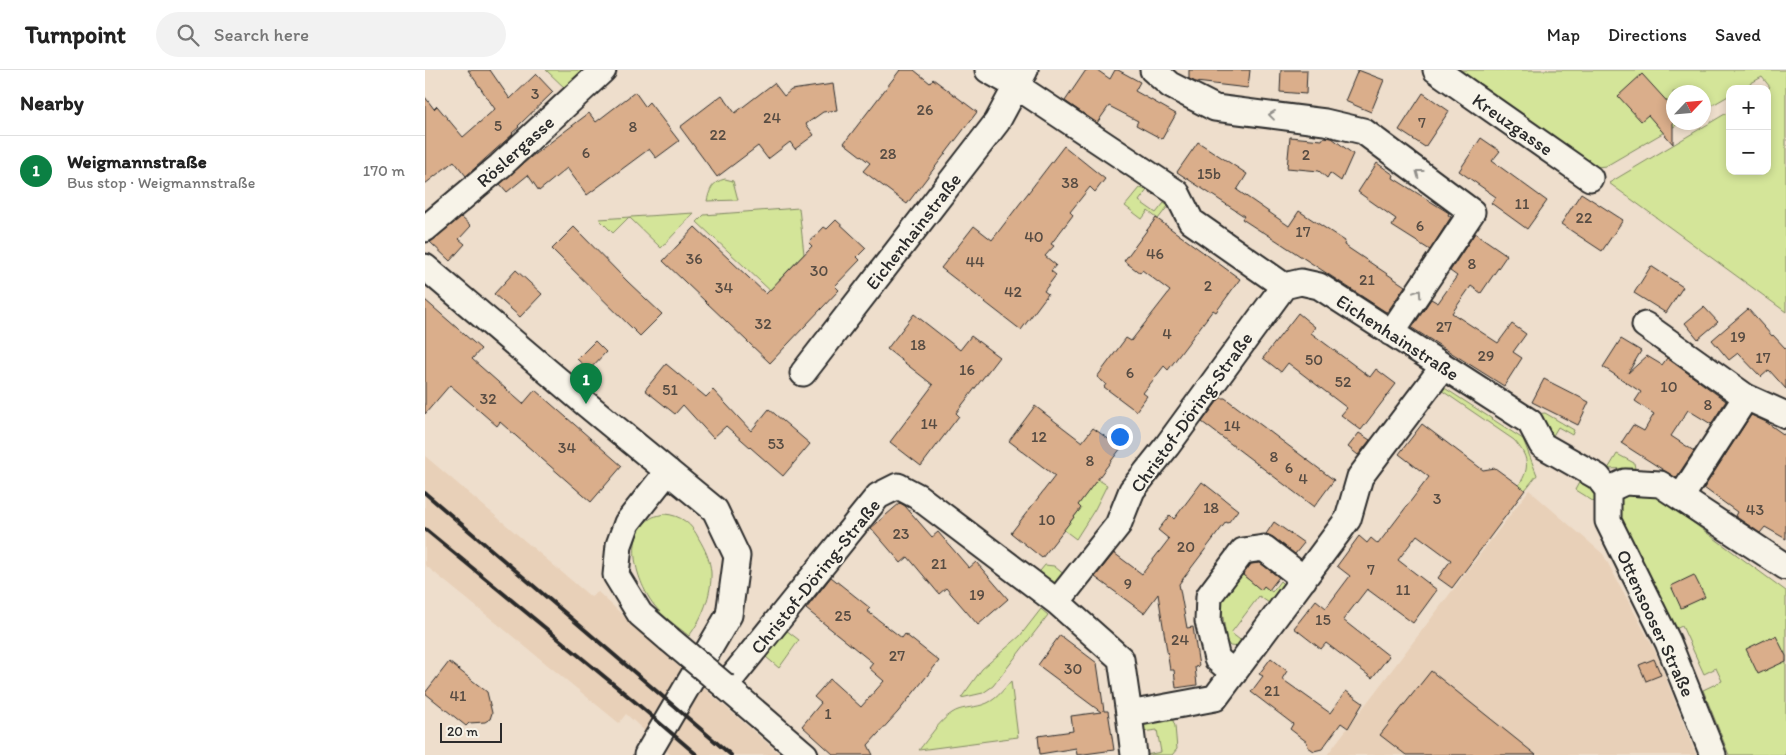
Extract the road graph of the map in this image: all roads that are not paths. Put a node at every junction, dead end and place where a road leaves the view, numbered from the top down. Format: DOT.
graph roads {
  1 [pos="603,70"];
  2 [pos="988,70"];
  3 [pos="1153,70"];
  4 [pos="1437,70"];
  5 [pos="1020,78"];
  6 [pos="1590,178"];
  7 [pos="425,229"];
  8 [pos="425,267"];
  9 [pos="1284,286"];
  10 [pos="1645,325"];
  11 [pos="1391,333"];
  12 [pos="1443,367"];
  13 [pos="803,373"];
  14 [pos="1746,397"];
  15 [pos="1786,415"];
  16 [pos="668,471"];
  17 [pos="1608,490"];
  18 [pos="1681,497"];
  19 [pos="1786,567"];
  20 [pos="1304,579"];
  21 [pos="1057,602"];
  22 [pos="1234,673"];
  23 [pos="725,686"];
  24 [pos="1129,714"];
  25 [pos="647,755"];
  26 [pos="805,755"];
  27 [pos="1134,755"];
  28 [pos="1713,755"];
  1 -- 7 [label="street, Röslergasse"];
  2 -- 5 [label="street"];
  11 -- 3 [label="street, one-way"];
  4 -- 6 [label="street, Kreuzgasse"];
  5 -- 9 [label="street"];
  5 -- 13 [label="street, Eichenhainstraße"];
  8 -- 16 [label="street"];
  9 -- 11 [label="street, Eichenhainstraße"];
  9 -- 21 [label="street, Christof-Döring-Straße"];
  10 -- 14 [label="street"];
  11 -- 12 [label="street, Eichenhainstraße"];
  12 -- 17 [label="street, Eichenhainstraße"];
  12 -- 20 [label="street"];
  14 -- 15 [label="street"];
  14 -- 18 [label="street"];
  16 -- 23 [label="street, bridge"];
  16 -- 25 [label="street"];
  17 -- 18 [label="street"];
  17 -- 28 [label="street, Ottensooser Straße"];
  18 -- 19 [label="street"];
  20 -- 22 [label="street"];
  20 -- 22 [label="street"];
  21 -- 23 [label="street, Christof-Döring-Straße"];
  21 -- 24 [label="street"];
  22 -- 24 [label="street"];
  23 -- 26 [label="street"];
  24 -- 27 [label="street"];
}
